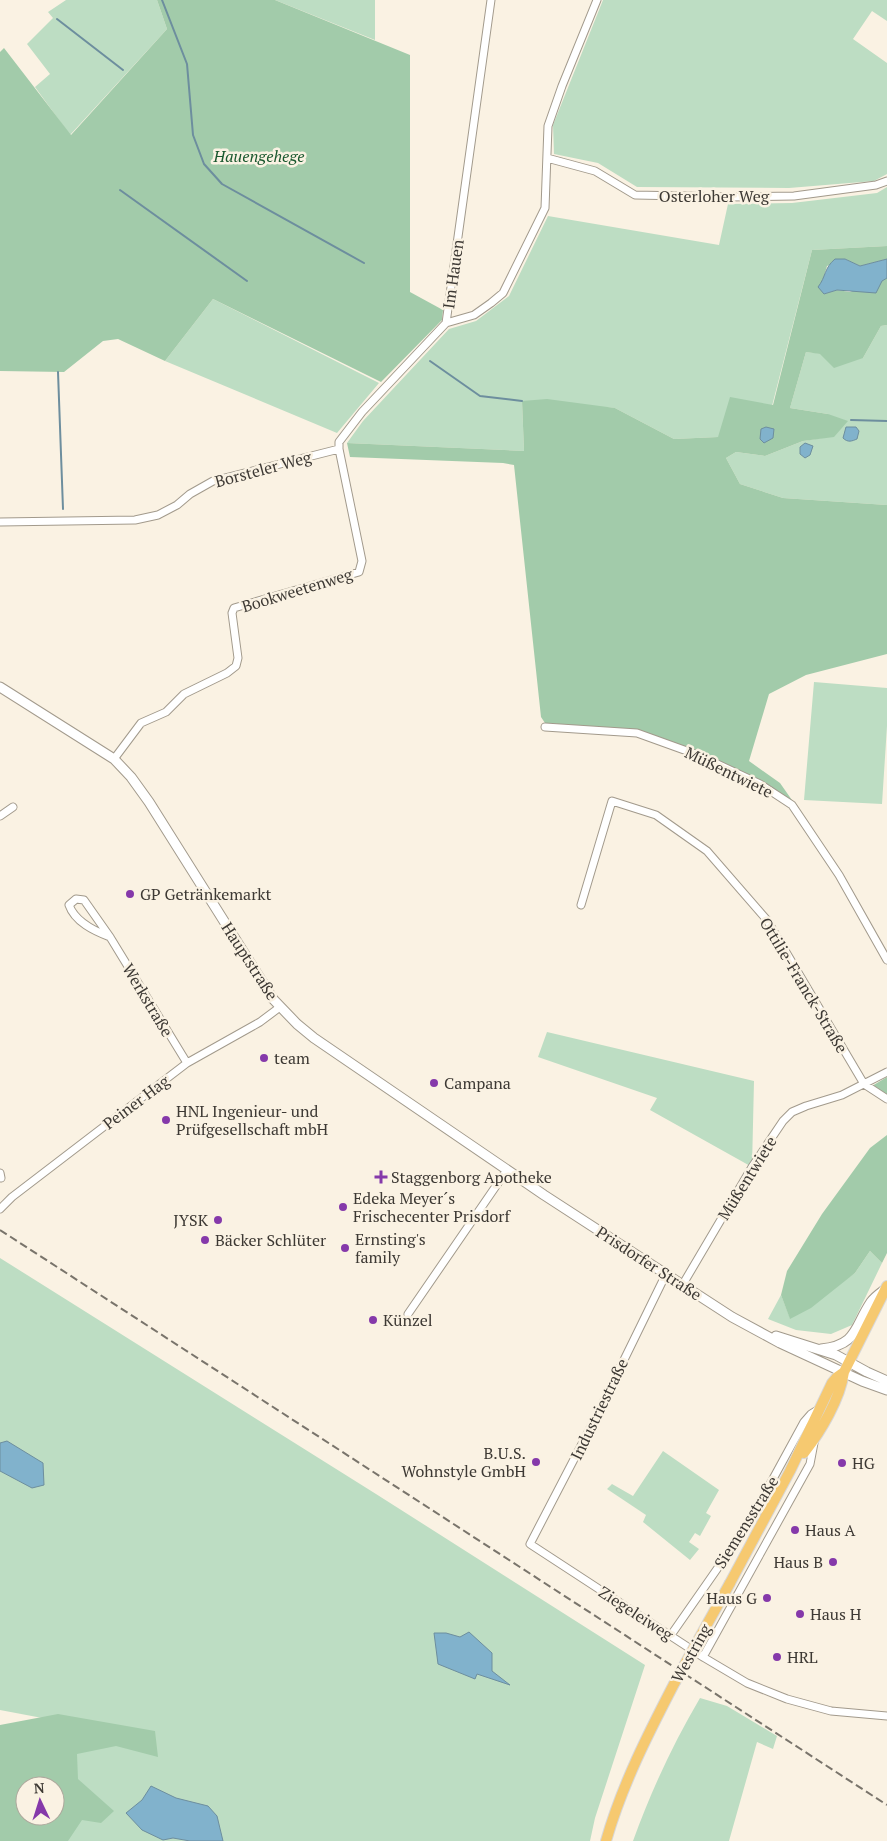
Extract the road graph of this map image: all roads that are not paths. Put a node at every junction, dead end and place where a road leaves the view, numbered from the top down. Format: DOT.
graph roads {
  1 [pos="491,0"];
  2 [pos="597,0"];
  3 [pos="547,158"];
  4 [pos="887,181"];
  5 [pos="446,323"];
  6 [pos="338,449"];
  7 [pos="0,522"];
  8 [pos="0,687"];
  9 [pos="545,727"];
  10 [pos="114,759"];
  11 [pos="13,807"];
  12 [pos="0,816"];
  13 [pos="581,905"];
  14 [pos="110,937"];
  15 [pos="887,960"];
  16 [pos="280,1007"];
  17 [pos="187,1063"];
  18 [pos="887,1072"];
  19 [pos="864,1084"];
  20 [pos="887,1099"];
  21 [pos="507,1170"];
  22 [pos="544,1195"];
  23 [pos="0,1209"];
  24 [pos="666,1274"];
  25 [pos="682,1284"];
  26 [pos="887,1286"];
  27 [pos="408,1314"];
  28 [pos="754,1329"];
  29 [pos="819,1349"];
  30 [pos="850,1362"];
  31 [pos="844,1372"];
  32 [pos="887,1381"];
  33 [pos="887,1390"];
  34 [pos="820,1409"];
  35 [pos="814,1439"];
  36 [pos="790,1472"];
  37 [pos="530,1544"];
  38 [pos="671,1635"];
  39 [pos="703,1657"];
  40 [pos="887,1716"];
  41 [pos="606,1841"];
  1 -- 5 [label="street, Im Hauen"];
  2 -- 3 [label="street, Im Hauen"];
  3 -- 4 [label="street, Osterloher Weg"];
  3 -- 5 [label="street, Im Hauen"];
  5 -- 6 [label="street"];
  6 -- 7 [label="street, Borsteler Weg"];
  6 -- 10 [label="street, Bookweetenweg"];
  8 -- 10 [label="main road, Hauptstraße"];
  9 -- 15 [label="street, Müßentwiete"];
  10 -- 16 [label="main road, Hauptstraße"];
  11 -- 12 [label="street"];
  13 -- 19 [label="street, Ottilie-Franck-Straße"];
  14 -- 14 [label="street, Werkstraße"];
  14 -- 17 [label="street, Werkstraße"];
  16 -- 17 [label="street, Peiner Hag"];
  16 -- 21 [label="main road, Hauptstraße"];
  17 -- 23 [label="street, Peiner Hag"];
  18 -- 19 [label="street, Müßentwiete"];
  19 -- 20 [label="street, Ottilie-Franck-Straße"];
  19 -- 25 [label="street, Müßentwiete"];
  21 -- 22 [label="main road, Hauptstraße"];
  21 -- 27 [label="street"];
  22 -- 24 [label="main road, Prisdorfer Straße"];
  24 -- 25 [label="main road, Prisdorfer Straße"];
  24 -- 37 [label="street, Industriestraße"];
  25 -- 28 [label="main road, Prisdorfer Straße"];
  26 -- 29 [label="main road"];
  26 -- 30 [label="main road, Westring"];
  28 -- 29 [label="main road, Prisdorfer Straße"];
  28 -- 31 [label="main road, Prisdorfer Straße"];
  29 -- 30 [label="main road, Prisdorfer Straße"];
  30 -- 31 [label="main road, Westring"];
  30 -- 32 [label="main road, Prisdorfer Straße"];
  31 -- 33 [label="main road, Prisdorfer Straße"];
  31 -- 34 [label="main road, Westring"];
  31 -- 35 [label="main road, Westring"];
  34 -- 36 [label="main road, Westring"];
  34 -- 38 [label="street, Siemensstraße"];
  35 -- 36 [label="main road, Westring"];
  35 -- 39 [label="street, Siemensstraße"];
  36 -- 41 [label="main road, Westring, bridge"];
  37 -- 38 [label="street, Ziegeleiweg"];
  38 -- 39 [label="street, Ziegeleiweg"];
  39 -- 40 [label="street, Ziegeleiweg"];
}
